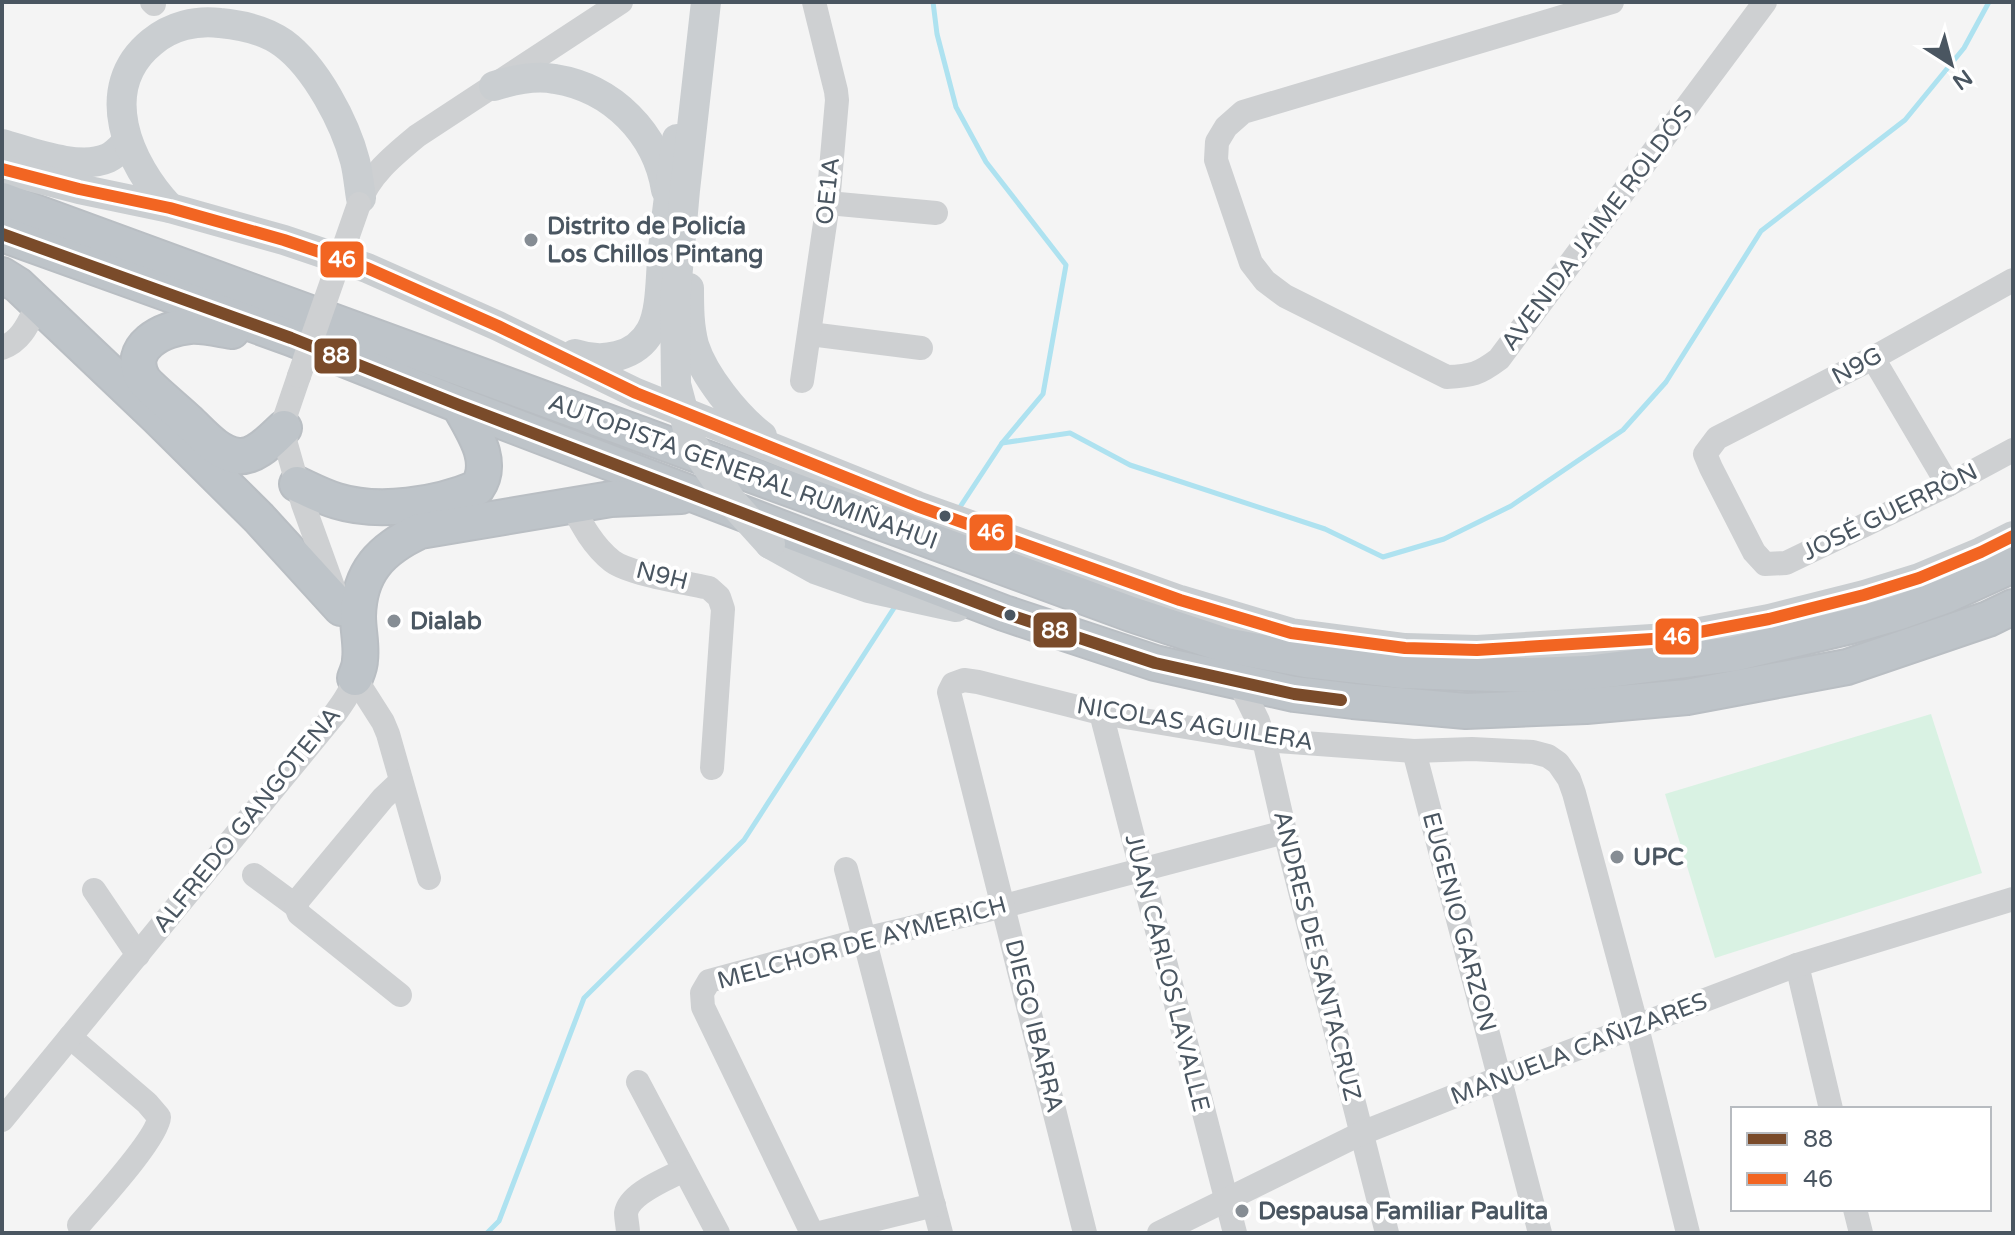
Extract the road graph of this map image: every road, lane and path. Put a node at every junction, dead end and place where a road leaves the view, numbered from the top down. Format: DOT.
graph roads {
  1 [pos="621,2"];
  2 [pos="695,2"];
  3 [pos="706,2"];
  4 [pos="720,2"];
  5 [pos="814,2"];
  6 [pos="1612,2"];
  7 [pos="1765,2"];
  8 [pos="494,86"];
  9 [pos="127,142"];
  10 [pos="2,144"];
  11 [pos="2,169"];
  12 [pos="2,200"];
  13 [pos="360,201"];
  14 [pos="828,203"];
  15 [pos="667,207"];
  16 [pos="170,208"];
  17 [pos="936,213"];
  18 [pos="2,234"];
  19 [pos="2,275"];
  20 [pos="2013,280"];
  21 [pos="38,304"];
  22 [pos="498,326"];
  23 [pos="810,334"];
  24 [pos="291,338"];
  25 [pos="2,348"];
  26 [pos="921,348"];
  27 [pos="1873,358"];
  28 [pos="802,381"];
  29 [pos="459,405"];
  30 [pos="284,428"];
  31 [pos="2013,450"];
  32 [pos="297,484"];
  33 [pos="1948,485"];
  34 [pos="695,496"];
  35 [pos="571,504"];
  36 [pos="939,527"];
  37 [pos="2013,536"];
  38 [pos="1765,564"];
  39 [pos="2013,565"];
  40 [pos="2013,607"];
  41 [pos="341,608"];
  42 [pos="1087,640"];
  43 [pos="355,678"];
  44 [pos="956,682"];
  45 [pos="1239,682"];
  46 [pos="1101,713"];
  47 [pos="1264,740"];
  48 [pos="1414,751"];
  49 [pos="712,768"];
  50 [pos="401,781"];
  51 [pos="1285,832"];
  52 [pos="846,869"];
  53 [pos="1141,869"];
  54 [pos="254,875"];
  55 [pos="429,878"];
  56 [pos="94,890"];
  57 [pos="2013,899"];
  58 [pos="296,906"];
  59 [pos="1004,906"];
  60 [pos="864,939"];
  61 [pos="138,955"];
  62 [pos="1797,965"];
  63 [pos="400,995"];
  64 [pos="1637,1027"];
  65 [pos="70,1037"];
  66 [pos="1500,1078"];
  67 [pos="638,1082"];
  68 [pos="1831,1107"];
  69 [pos="2,1120"];
  70 [pos="1362,1133"];
  71 [pos="684,1170"];
  72 [pos="1226,1199"];
  73 [pos="934,1205"];
  74 [pos="1856,1211"];
  75 [pos="79,1225"];
  76 [pos="628,1233"];
  77 [pos="718,1233"];
  78 [pos="812,1233"];
  79 [pos="820,1233"];
  80 [pos="941,1233"];
  81 [pos="1085,1233"];
  82 [pos="1159,1233"];
  83 [pos="1235,1233"];
  84 [pos="1387,1233"];
  85 [pos="1540,1233"];
  86 [pos="1688,1233"];
  87 [pos="1861,1233"];
  1 -- 8 [label="street"];
  2 -- 15 [label="main road"];
  3 -- 42 [label="main road, bridge"];
  4 -- 36 [label="main road"];
  5 -- 14 [label="street, OE1A"];
  6 -- 7 [label="street, AVENIDA JAIME ROLDÓS"];
  8 -- 13 [label="street"];
  8 -- 15 [label="main road"];
  9 -- 10 [label="main road"];
  9 -- 13 [label="main road"];
  9 -- 16 [label="main road"];
  11 -- 16 [label="main road"];
  12 -- 36 [label="highway, AUTOPISTA GENERAL RUMIÑAHUI"];
  13 -- 30 [label="street, bridge"];
  14 -- 17 [label="street"];
  14 -- 23 [label="street, OE1A"];
  15 -- 22 [label="main road"];
  16 -- 22 [label="main road"];
  18 -- 24 [label="highway, AUTOPISTA GENERAL RUMIÑAHUI"];
  19 -- 21 [label="highway"];
  20 -- 27 [label="street, N9G"];
  21 -- 25 [label="street"];
  21 -- 41 [label="highway"];
  22 -- 36 [label="main road"];
  23 -- 26 [label="street"];
  23 -- 28 [label="street, OE1A"];
  24 -- 29 [label="highway, AUTOPISTA GENERAL RUMIÑAHUI"];
  24 -- 30 [label="highway"];
  27 -- 33 [label="street"];
  27 -- 38 [label="street, N9G"];
  29 -- 32 [label="highway"];
  29 -- 34 [label="highway, AUTOPISTA GENERAL RUMIÑAHUI"];
  30 -- 32 [label="street"];
  31 -- 33 [label="street, JOSÉ GUERRÒN"];
  32 -- 41 [label="street"];
  33 -- 38 [label="street, JOSÉ GUERRÒN"];
  34 -- 35 [label="highway"];
  34 -- 42 [label="highway, AUTOPISTA GENERAL RUMIÑAHUI"];
  35 -- 43 [label="highway"];
  35 -- 49 [label="street, N9H"];
  36 -- 37 [label="main road"];
  36 -- 39 [label="highway, AUTOPISTA GENERAL RUMIÑAHUI"];
  40 -- 45 [label="highway, AUTOPISTA GENERAL RUMIÑAHUI"];
  41 -- 43 [label="street"];
  42 -- 45 [label="highway, AUTOPISTA GENERAL RUMIÑAHUI"];
  43 -- 50 [label="street"];
  43 -- 61 [label="street, ALFREDO GANGOTENA"];
  44 -- 46 [label="street, NICOLAS AGUILERA"];
  44 -- 59 [label="street, DIEGO IBARRA"];
  45 -- 47 [label="street, ANDRES DE SANTACRUZ"];
  46 -- 47 [label="street, NICOLAS AGUILERA"];
  46 -- 53 [label="street, JUAN CARLOS LAVALLE"];
  47 -- 48 [label="street, NICOLAS AGUILERA"];
  47 -- 51 [label="street, ANDRES DE SANTACRUZ"];
  48 -- 64 [label="street, NICOLAS AGUILERA"];
  48 -- 66 [label="street, EUGENIO GARZON"];
  50 -- 55 [label="street"];
  50 -- 58 [label="street"];
  51 -- 53 [label="street, MELCHOR DE AYMERICH"];
  51 -- 70 [label="street, ANDRES DE SANTACRUZ"];
  52 -- 60 [label="street"];
  53 -- 59 [label="street, MELCHOR DE AYMERICH"];
  53 -- 72 [label="street, JUAN CARLOS LAVALLE"];
  54 -- 58 [label="street"];
  56 -- 61 [label="street"];
  57 -- 62 [label="street, MANUELA CAÑIZARES"];
  58 -- 63 [label="street"];
  59 -- 60 [label="street, MELCHOR DE AYMERICH"];
  59 -- 81 [label="street, DIEGO IBARRA"];
  60 -- 73 [label="street"];
  60 -- 78 [label="street, MELCHOR DE AYMERICH"];
  61 -- 65 [label="street, ALFREDO GANGOTENA"];
  62 -- 64 [label="street, MANUELA CAÑIZARES"];
  62 -- 68 [label="street"];
  64 -- 66 [label="street, MANUELA CAÑIZARES"];
  64 -- 86 [label="street"];
  65 -- 69 [label="street, ALFREDO GANGOTENA"];
  65 -- 75 [label="street"];
  66 -- 70 [label="street, MANUELA CAÑIZARES"];
  66 -- 85 [label="street, EUGENIO GARZON"];
  67 -- 71 [label="street"];
  70 -- 72 [label="street, MANUELA CAÑIZARES"];
  70 -- 84 [label="street, ANDRES DE SANTACRUZ"];
  71 -- 76 [label="street"];
  71 -- 77 [label="street"];
  72 -- 82 [label="street, MANUELA CAÑIZARES"];
  72 -- 83 [label="street, JUAN CARLOS LAVALLE"];
  73 -- 79 [label="street"];
  73 -- 80 [label="street"];
  74 -- 87 [label="street"];
}
